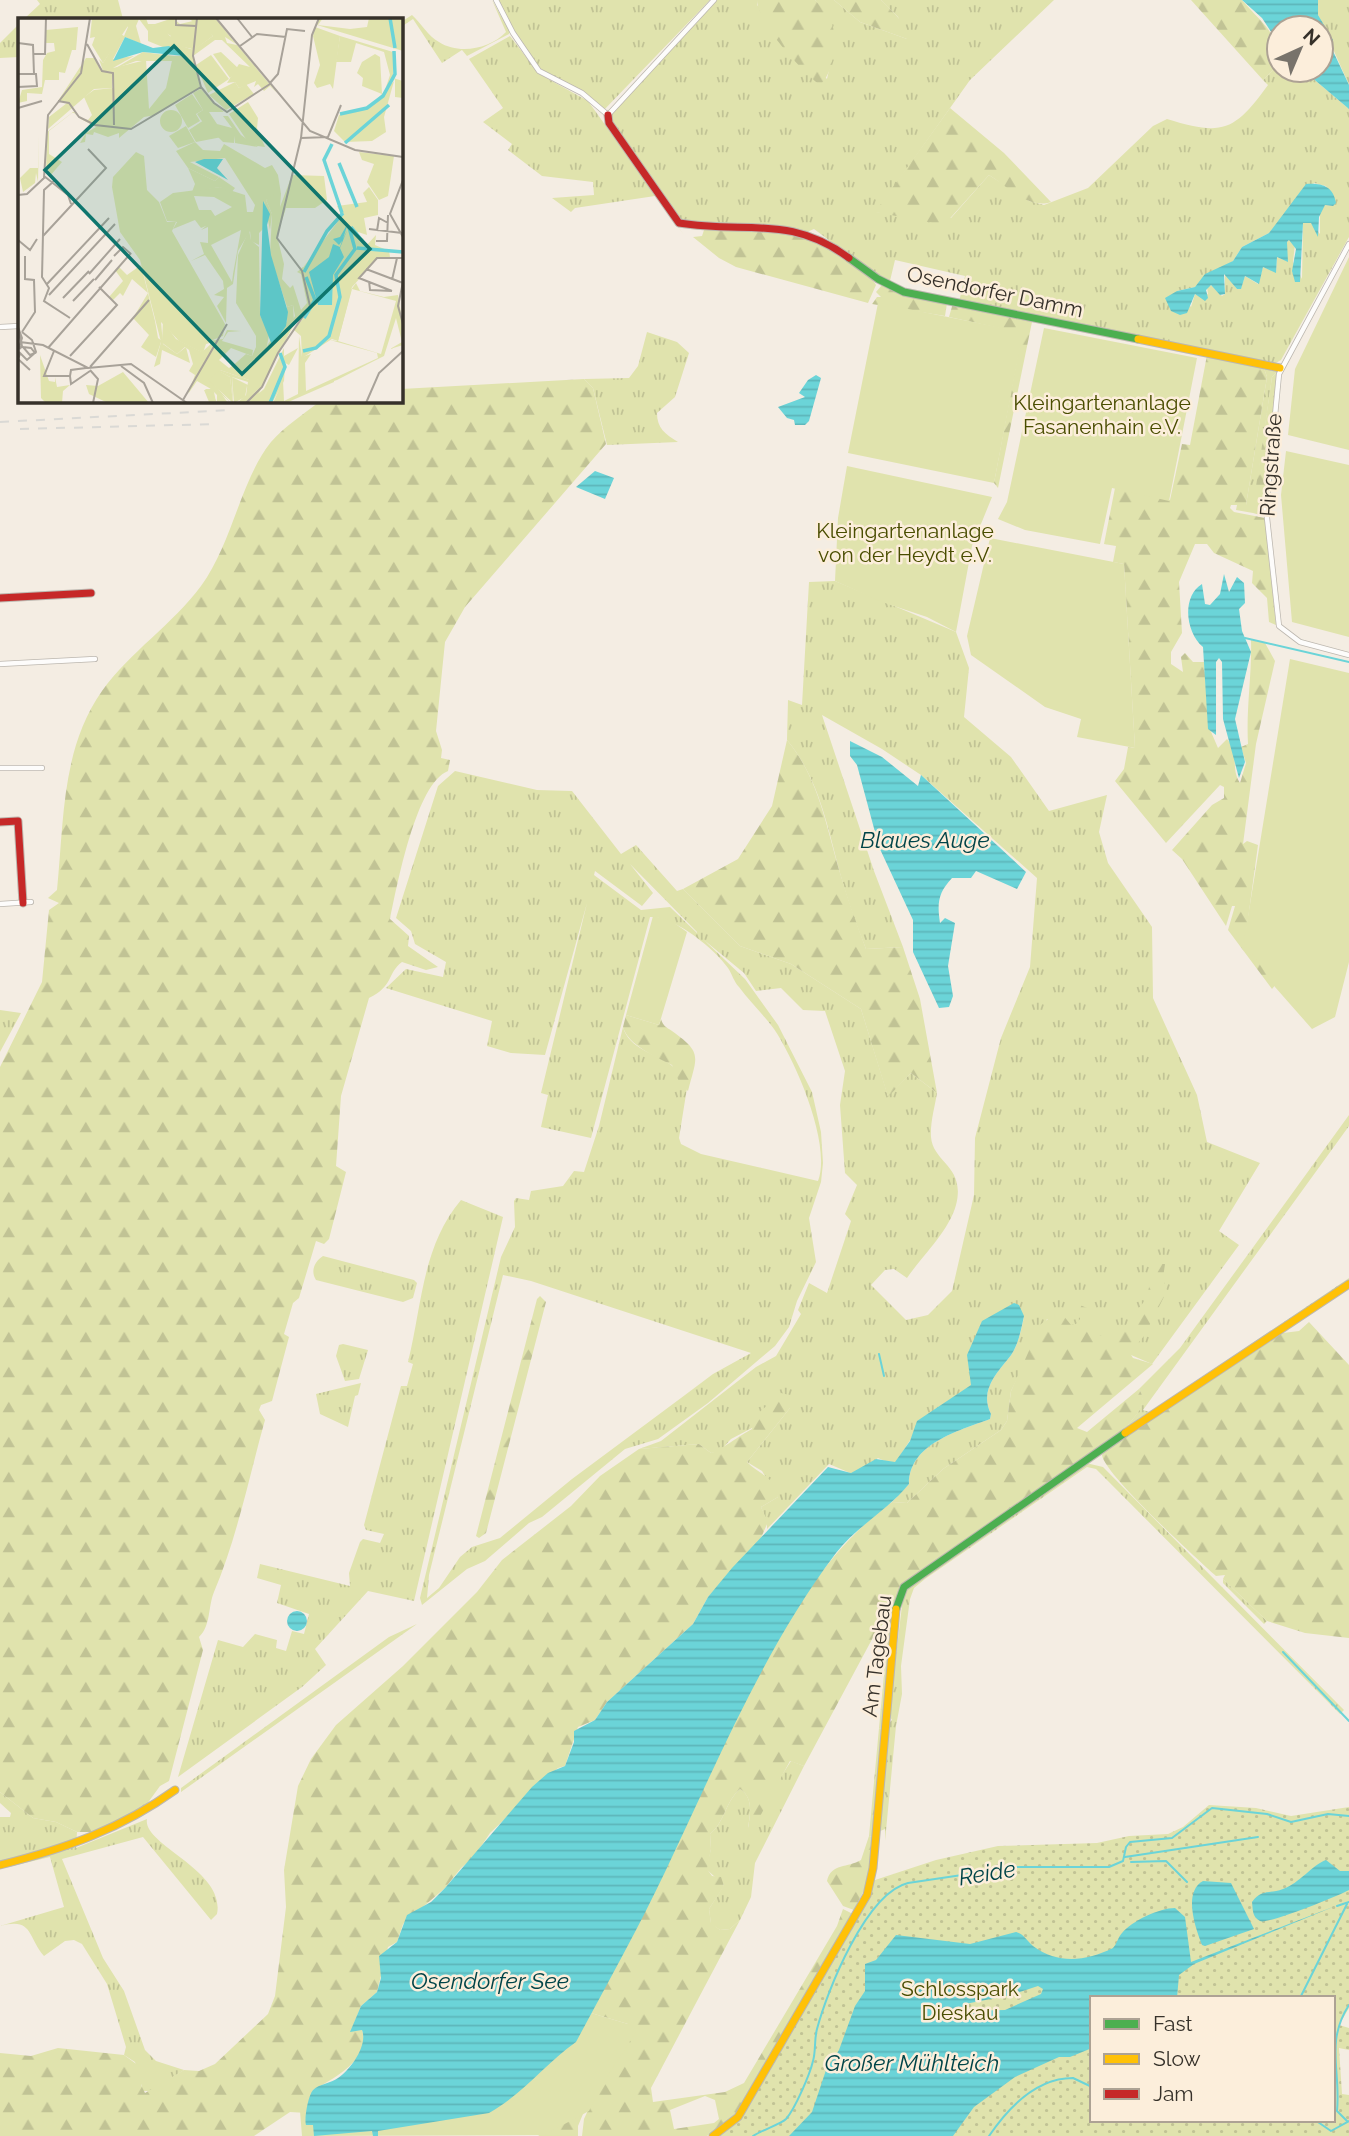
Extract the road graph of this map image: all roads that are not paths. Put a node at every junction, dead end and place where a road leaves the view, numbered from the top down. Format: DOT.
graph roads {
  1 [pos="496,0"];
  2 [pos="714,0"];
  3 [pos="608,115"];
  4 [pos="1349,244"];
  5 [pos="18,326"];
  6 [pos="0,327"];
  7 [pos="1280,369"];
  8 [pos="91,593"];
  9 [pos="0,598"];
  10 [pos="1349,655"];
  11 [pos="94,659"];
  12 [pos="0,664"];
  13 [pos="0,768"];
  14 [pos="42,768"];
  15 [pos="0,822"];
  16 [pos="27,903"];
  17 [pos="0,904"];
  18 [pos="1349,1284"];
  19 [pos="175,1790"];
  20 [pos="0,1865"];
  21 [pos="713,2136"];
  1 -- 3 [label="street"];
  2 -- 3 [label="street"];
  3 -- 7 [label="street, Osendorfer Damm"];
  4 -- 7 [label="street, Ringstraße"];
  5 -- 6 [label="street"];
  7 -- 10 [label="street, Ringstraße"];
  8 -- 9 [label="street"];
  11 -- 12 [label="street"];
  13 -- 14 [label="street"];
  15 -- 16 [label="street"];
  16 -- 17 [label="street"];
  18 -- 21 [label="street, Am Tagebau"];
  19 -- 20 [label="street"];
}
